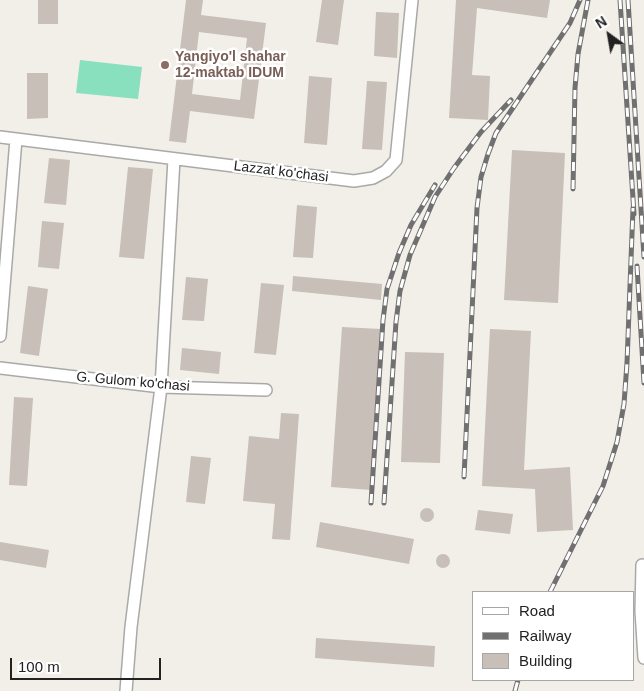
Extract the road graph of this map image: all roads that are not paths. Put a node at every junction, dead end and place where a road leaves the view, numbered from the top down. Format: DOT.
graph roads {
  1 [pos="412,0"];
  2 [pos="0,138"];
  3 [pos="16,139"];
  4 [pos="174,159"];
  5 [pos="0,336"];
  6 [pos="0,368"];
  7 [pos="160,387"];
  8 [pos="266,390"];
  9 [pos="642,565"];
  10 [pos="644,658"];
  11 [pos="126,691"];
  1 -- 4 [label="street, Lazzat ko'chasi"];
  2 -- 3 [label="street, Lazzat ko'chasi"];
  3 -- 4 [label="street, Lazzat ko'chasi"];
  3 -- 5 [label="street"];
  4 -- 7 [label="street"];
  6 -- 7 [label="street, G. Gulom ko'chasi"];
  7 -- 8 [label="street, G. Gulom ko'chasi"];
  7 -- 11 [label="street"];
  9 -- 10 [label="street"];
}
